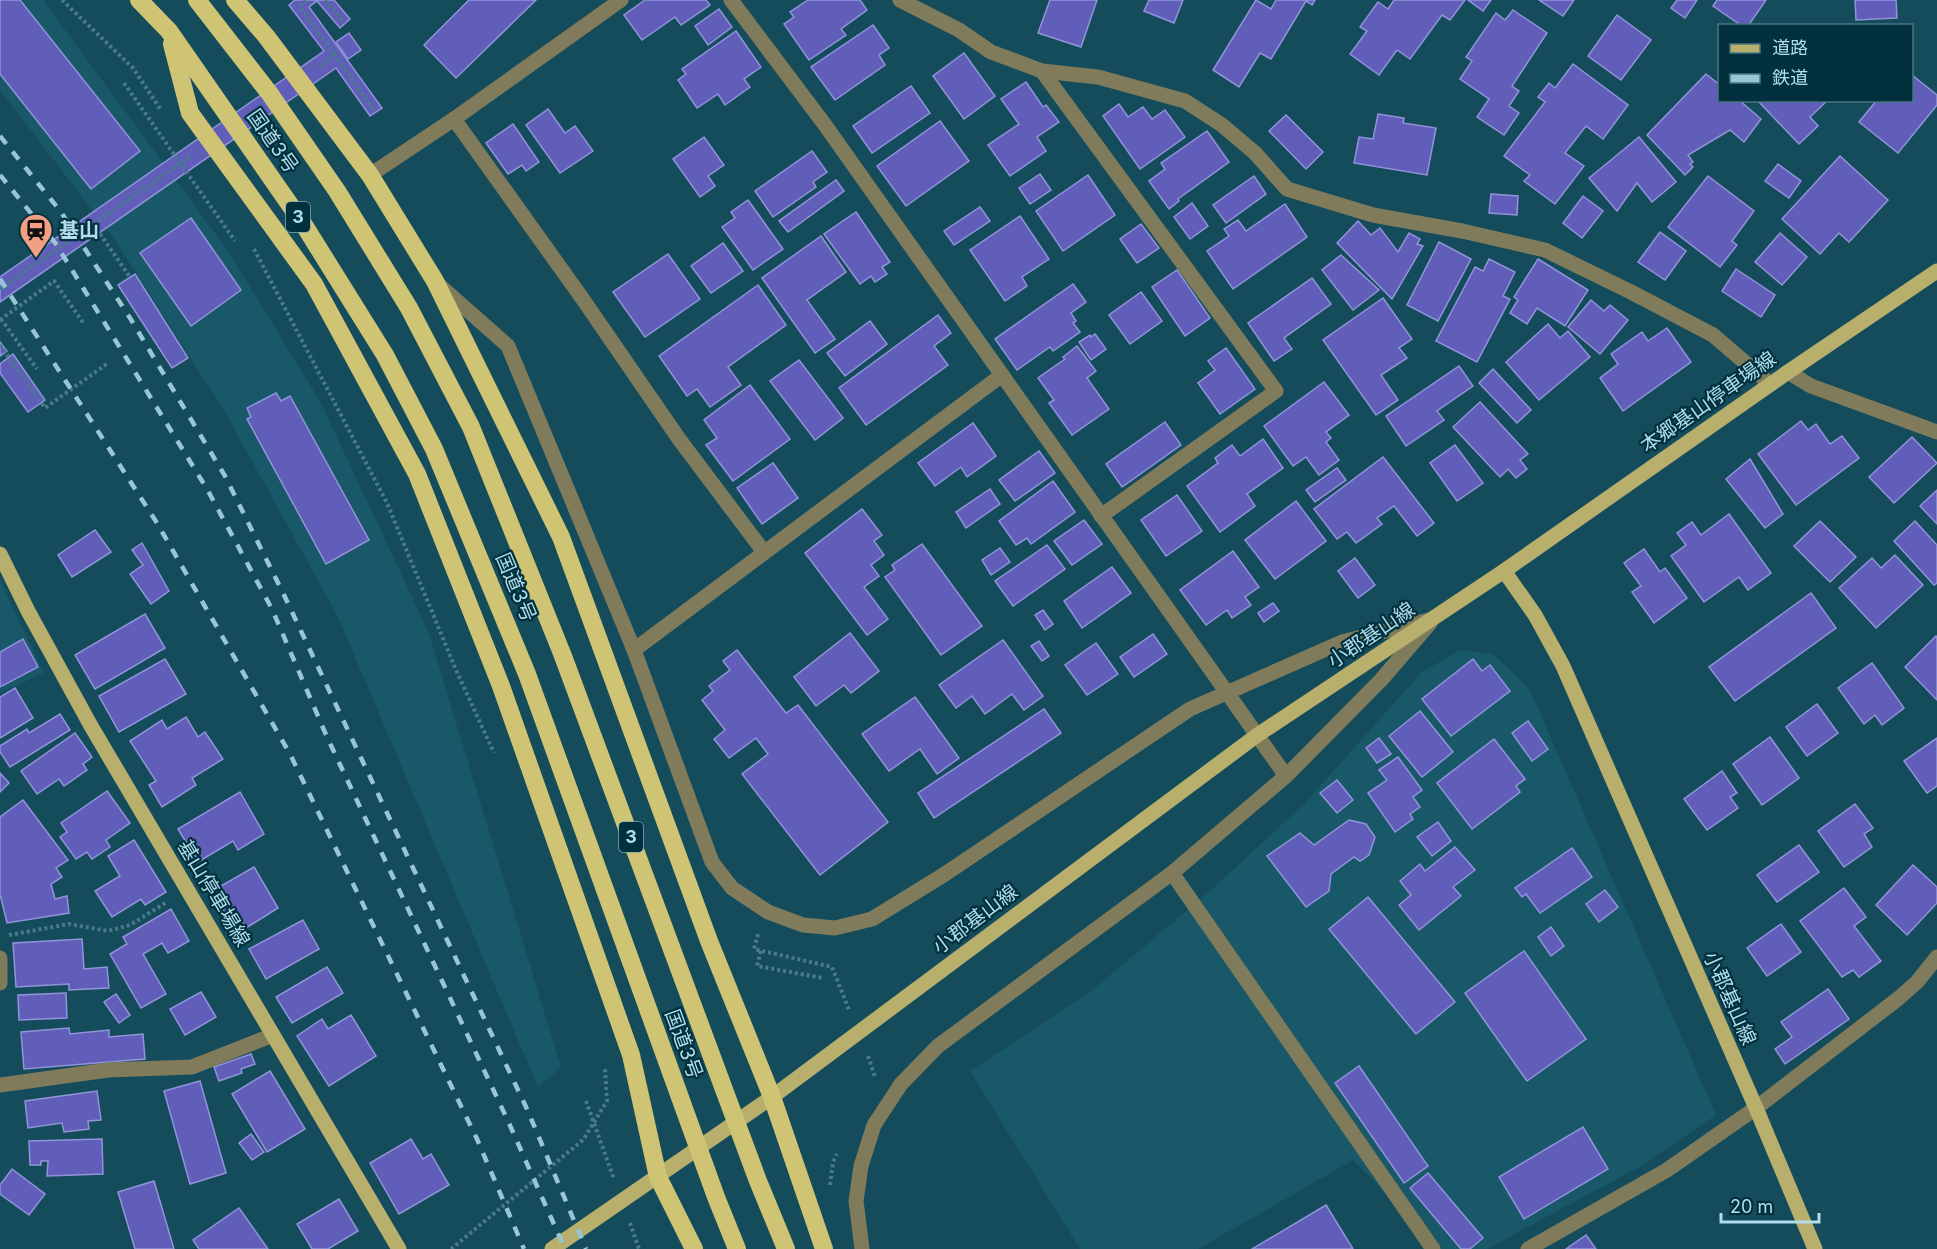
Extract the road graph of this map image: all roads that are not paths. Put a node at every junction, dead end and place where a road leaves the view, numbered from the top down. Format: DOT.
graph roads {
  1 [pos="139,0"];
  2 [pos="197,0"];
  3 [pos="235,0"];
  4 [pos="621,0"];
  5 [pos="731,0"];
  6 [pos="900,0"];
  7 [pos="169,31"];
  8 [pos="1042,70"];
  9 [pos="454,119"];
  10 [pos="370,175"];
  11 [pos="1937,271"];
  12 [pos="435,281"];
  13 [pos="1788,372"];
  14 [pos="1002,375"];
  15 [pos="1770,384"];
  16 [pos="1937,432"];
  17 [pos="1101,516"];
  18 [pos="764,552"];
  19 [pos="0,554"];
  20 [pos="1504,571"];
  21 [pos="1434,619"];
  22 [pos="634,650"];
  23 [pos="1227,693"];
  24 [pos="1256,736"];
  25 [pos="1286,776"];
  26 [pos="1173,873"];
  27 [pos="1937,957"];
  28 [pos="0,958"];
  29 [pos="0,982"];
  30 [pos="273,1035"];
  31 [pos="0,1085"];
  32 [pos="772,1097"];
  33 [pos="1756,1108"];
  34 [pos="658,1177"];
  35 [pos="397,1249"];
  36 [pos="552,1249"];
  37 [pos="694,1249"];
  38 [pos="737,1249"];
  39 [pos="786,1249"];
  40 [pos="824,1249"];
  41 [pos="862,1249"];
  42 [pos="1433,1249"];
  43 [pos="1528,1249"];
  44 [pos="1815,1249"];
  1 -- 7 [label="highway, 国道3号 / 3"];
  2 -- 39 [label="highway, 国道3号 / 3"];
  3 -- 10 [label="highway"];
  4 -- 9 [label="street"];
  5 -- 14 [label="street"];
  6 -- 8 [label="street"];
  7 -- 34 [label="highway"];
  7 -- 38 [label="highway, 国道3号 / 3"];
  8 -- 15 [label="street"];
  8 -- 17 [label="street"];
  9 -- 10 [label="street"];
  9 -- 18 [label="street"];
  10 -- 12 [label="highway"];
  11 -- 13 [label="main road, 本郷基山停車場線"];
  12 -- 22 [label="street"];
  12 -- 32 [label="highway"];
  13 -- 15 [label="main road, 本郷基山停車場線"];
  13 -- 16 [label="street"];
  14 -- 17 [label="street"];
  14 -- 18 [label="street"];
  15 -- 20 [label="main road, 本郷基山停車場線"];
  17 -- 23 [label="street"];
  18 -- 22 [label="street"];
  19 -- 30 [label="main road, 基山停車場線"];
  20 -- 21 [label="main road, 小郡基山線"];
  20 -- 33 [label="main road, 小郡基山線"];
  21 -- 23 [label="street"];
  21 -- 24 [label="main road, 小郡基山線"];
  21 -- 25 [label="street"];
  22 -- 23 [label="street"];
  23 -- 24 [label="street"];
  24 -- 25 [label="street"];
  24 -- 32 [label="main road, 小郡基山線"];
  25 -- 26 [label="street"];
  26 -- 41 [label="street"];
  26 -- 42 [label="street"];
  27 -- 33 [label="street"];
  28 -- 29 [label="street"];
  30 -- 31 [label="street"];
  30 -- 35 [label="main road, 基山停車場線"];
  32 -- 34 [label="main road, 小郡基山線"];
  32 -- 40 [label="highway"];
  33 -- 43 [label="street"];
  33 -- 44 [label="main road, 小郡基山線"];
  34 -- 36 [label="main road, 小郡基山線"];
  34 -- 37 [label="highway"];
}
